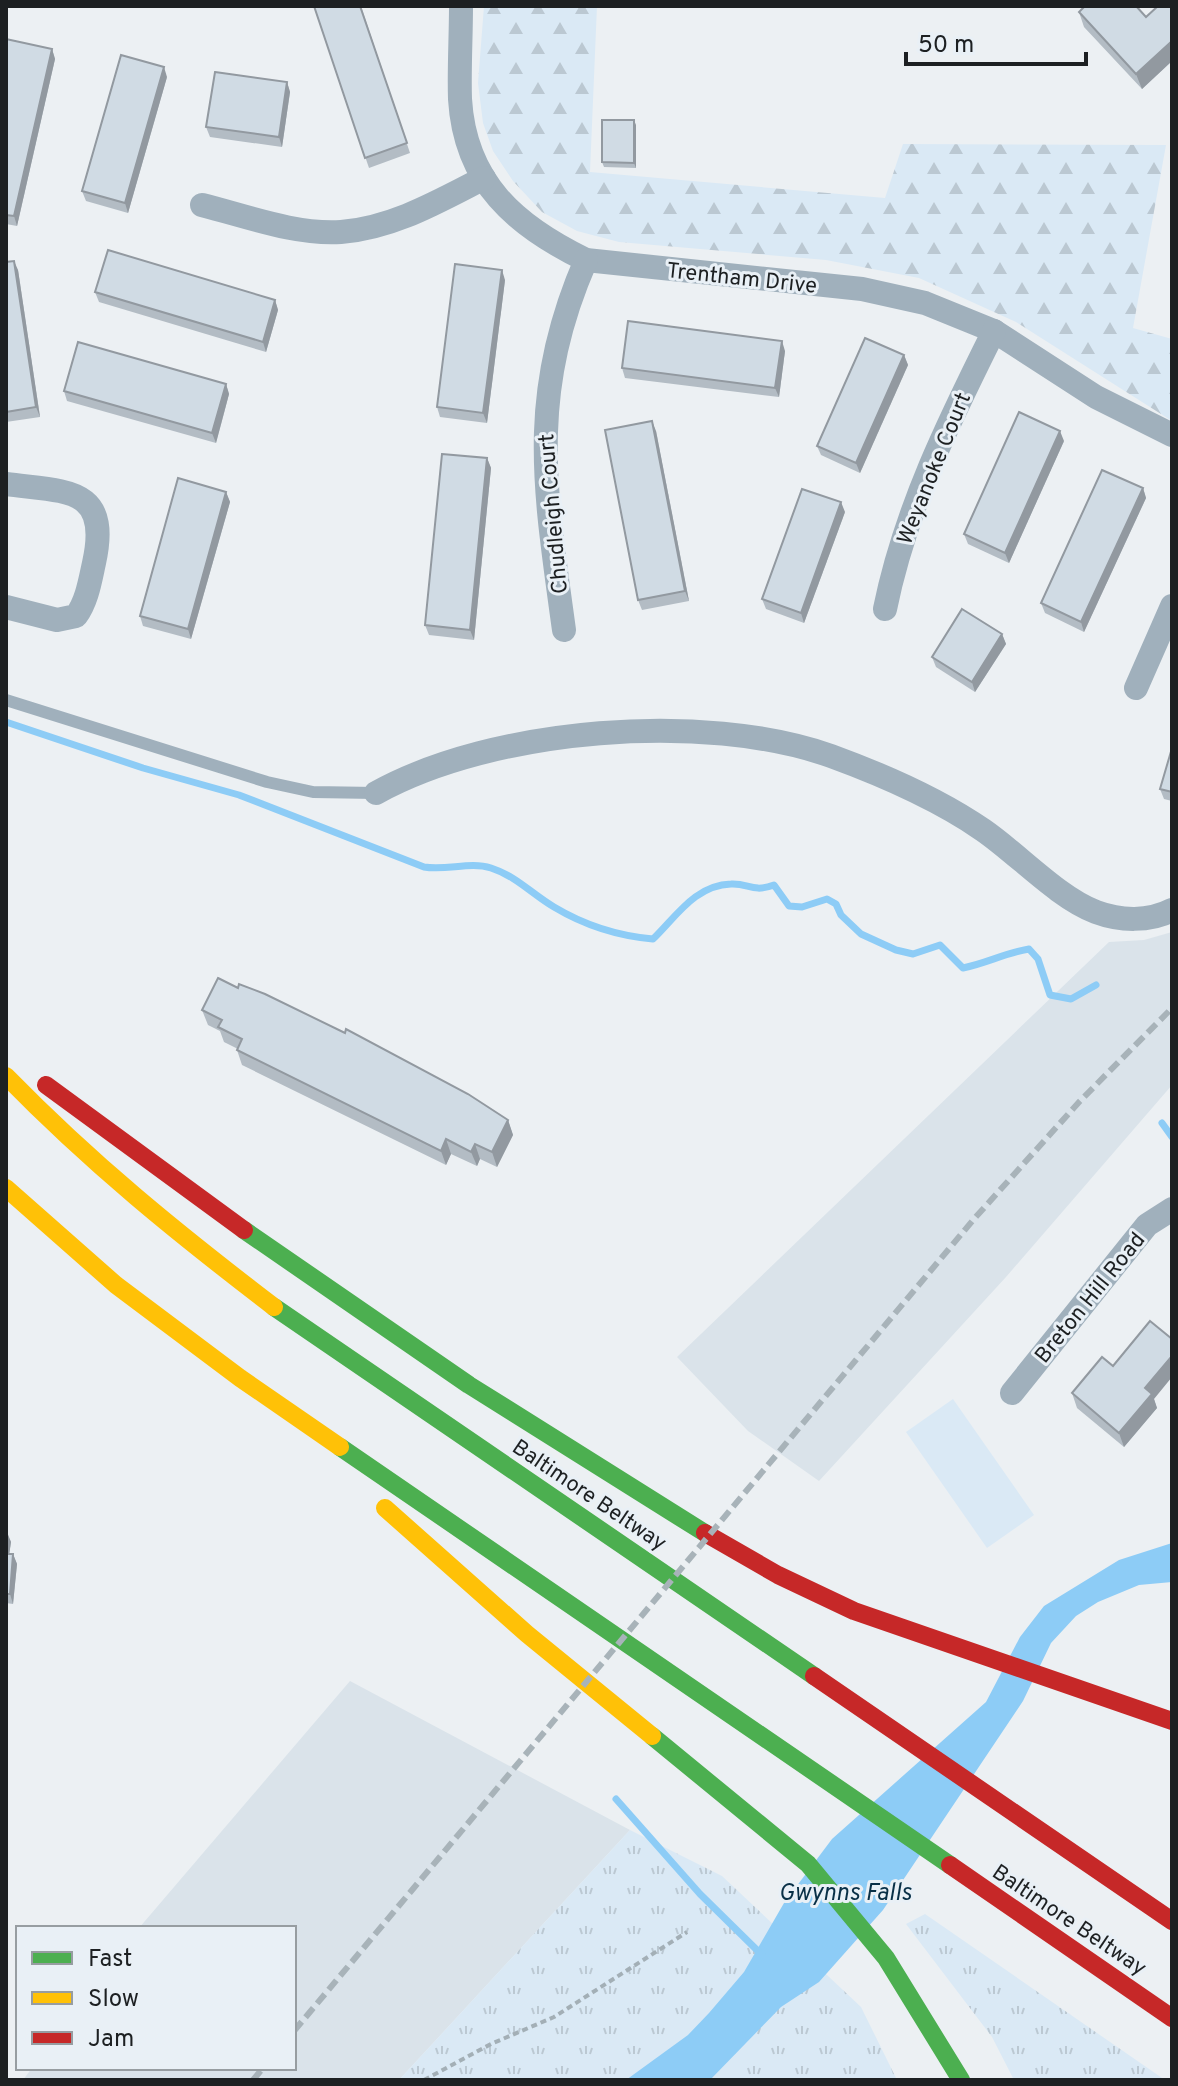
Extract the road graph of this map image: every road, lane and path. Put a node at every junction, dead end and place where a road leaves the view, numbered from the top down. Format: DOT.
graph roads {
  1 [pos="461,6"];
  2 [pos="484,178"];
  3 [pos="202,205"];
  4 [pos="586,260"];
  5 [pos="994,331"];
  6 [pos="1172,435"];
  7 [pos="6,484"];
  8 [pos="1172,606"];
  9 [pos="6,607"];
  10 [pos="885,609"];
  11 [pos="564,630"];
  12 [pos="1136,688"];
  13 [pos="6,700"];
  14 [pos="376,793"];
  15 [pos="1172,910"];
  16 [pos="6,1053"];
  17 [pos="6,1076"];
  18 [pos="6,1188"];
  19 [pos="1172,1209"];
  20 [pos="240,1378"];
  21 [pos="1012,1393"];
  22 [pos="1172,1721"];
  23 [pos="1172,1921"];
  24 [pos="687,1932"];
  25 [pos="1172,2018"];
  26 [pos="424,2080"];
  27 [pos="961,2080"];
  1 -- 2 [label="street, Trentham Drive"];
  2 -- 3 [label="street"];
  2 -- 4 [label="street, Trentham Drive"];
  4 -- 5 [label="street, Trentham Drive"];
  4 -- 11 [label="street, Chudleigh Court"];
  5 -- 6 [label="street, Trentham Drive"];
  5 -- 10 [label="street, Weyanoke Court"];
  7 -- 9 [label="street"];
  8 -- 12 [label="street"];
  13 -- 14 [label="lane"];
  14 -- 15 [label="street"];
  16 -- 22 [label="highway"];
  17 -- 23 [label="highway, Baltimore Beltway"];
  18 -- 20 [label="highway, Baltimore Beltway"];
  19 -- 21 [label="street, Breton Hill Road"];
  20 -- 25 [label="highway, Baltimore Beltway"];
  20 -- 27 [label="highway"];
  24 -- 26 [label="path"];
}
